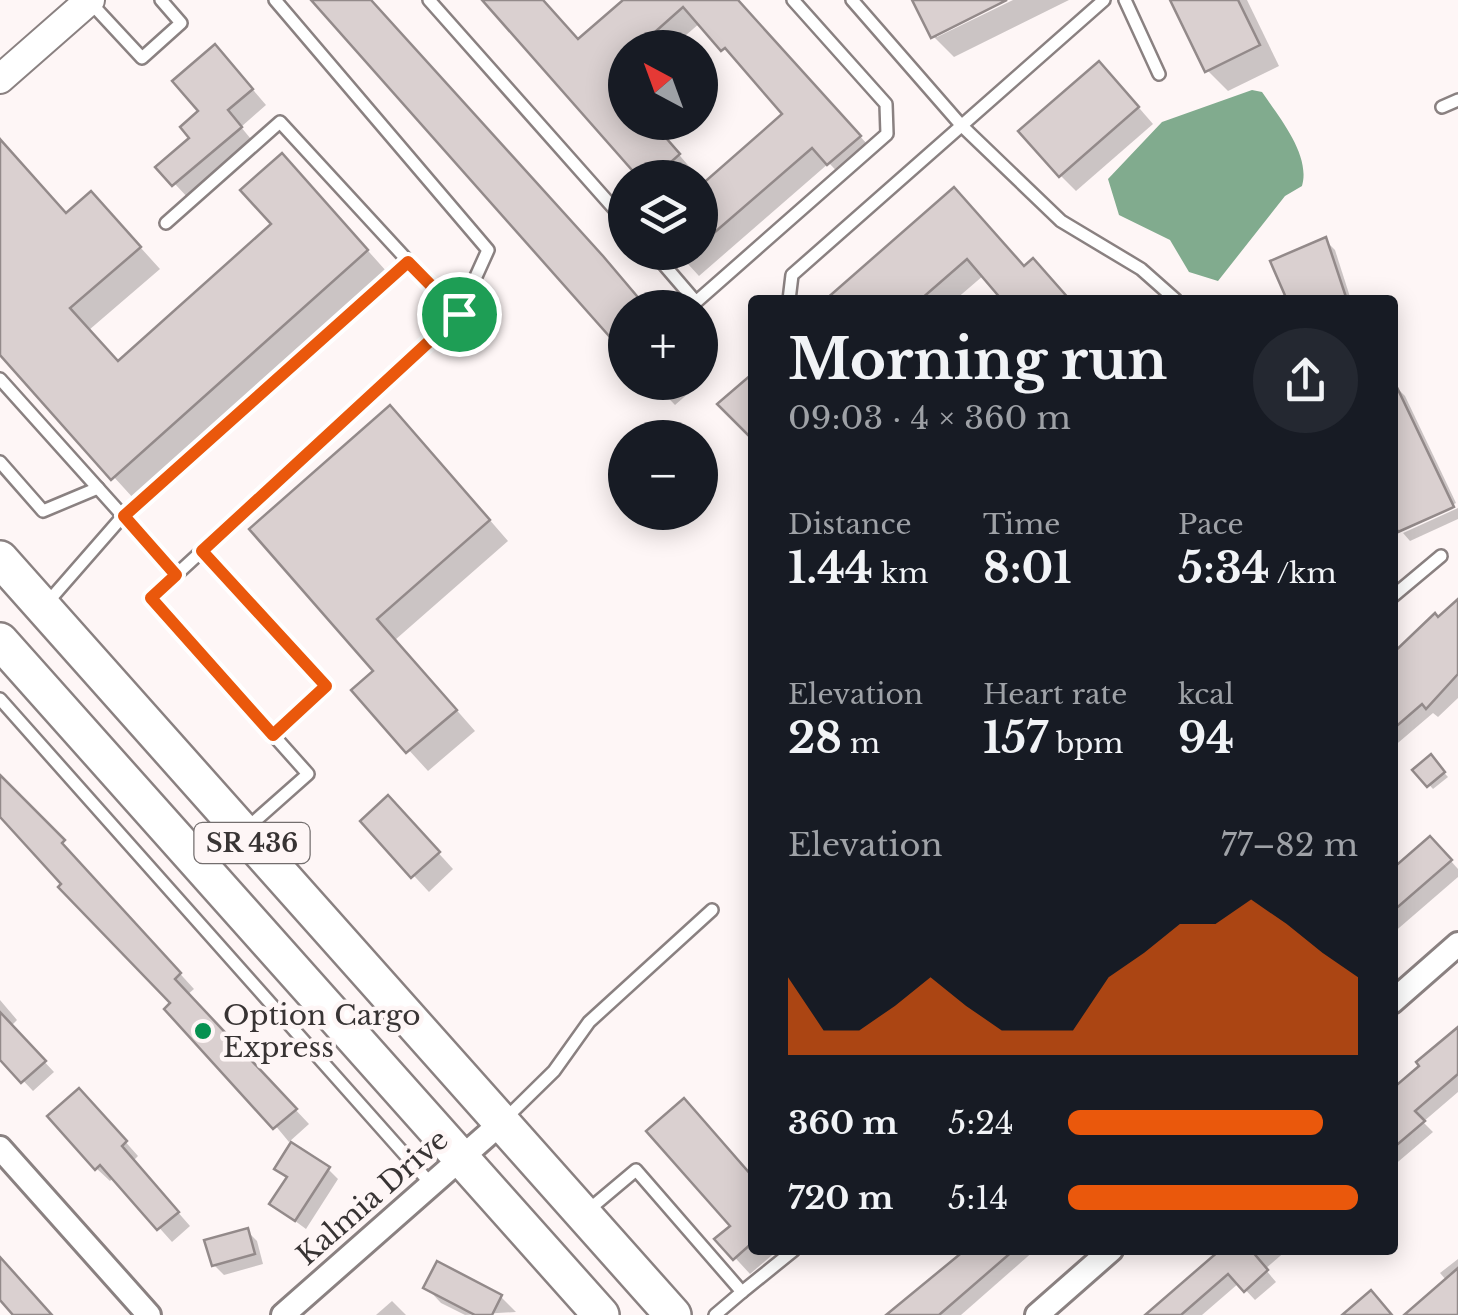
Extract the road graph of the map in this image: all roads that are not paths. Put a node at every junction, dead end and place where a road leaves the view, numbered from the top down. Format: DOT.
graph roads {
  1 [pos="90,0"];
  2 [pos="161,0"];
  3 [pos="275,0"];
  4 [pos="429,0"];
  5 [pos="793,0"];
  6 [pos="852,0"];
  7 [pos="1104,0"];
  8 [pos="1125,0"];
  9 [pos="1159,74"];
  10 [pos="1,75"];
  11 [pos="1458,100"];
  12 [pos="1442,107"];
  13 [pos="960,126"];
  14 [pos="608,202"];
  15 [pos="166,223"];
  16 [pos="408,262"];
  17 [pos="668,270"];
  18 [pos="790,295"];
  19 [pos="1170,295"];
  20 [pos="459,314"];
  21 [pos="0,380"];
  22 [pos="0,462"];
  23 [pos="98,488"];
  24 [pos="124,516"];
  25 [pos="202,551"];
  26 [pos="1441,556"];
  27 [pos="0,559"];
  28 [pos="176,575"];
  29 [pos="1398,590"];
  30 [pos="43,608"];
  31 [pos="0,641"];
  32 [pos="0,699"];
  33 [pos="273,735"];
  34 [pos="242,832"];
  35 [pos="712,910"];
  36 [pos="1458,944"];
  37 [pos="1398,997"];
  38 [pos="501,1123"];
  39 [pos="0,1148"];
  40 [pos="461,1158"];
  41 [pos="431,1184"];
  42 [pos="583,1215"];
  43 [pos="788,1255"];
  44 [pos="1105,1255"];
  45 [pos="742,1292"];
  46 [pos="149,1315"];
  47 [pos="283,1315"];
  48 [pos="601,1315"];
  49 [pos="673,1315"];
  50 [pos="715,1315"];
  51 [pos="1037,1315"];
  1 -- 2 [label="lane"];
  1 -- 10 [label="street"];
  3 -- 20 [label="lane"];
  4 -- 14 [label="lane"];
  5 -- 17 [label="lane"];
  6 -- 13 [label="lane"];
  7 -- 13 [label="lane"];
  8 -- 9 [label="lane"];
  11 -- 12 [label="lane"];
  13 -- 18 [label="lane"];
  13 -- 19 [label="lane"];
  15 -- 16 [label="lane"];
  16 -- 20 [label="lane"];
  16 -- 24 [label="lane"];
  20 -- 25 [label="lane"];
  21 -- 23 [label="lane"];
  22 -- 23 [label="lane"];
  23 -- 24 [label="lane"];
  24 -- 28 [label="lane"];
  24 -- 30 [label="lane"];
  25 -- 28 [label="lane"];
  25 -- 33 [label="lane"];
  26 -- 29 [label="lane"];
  27 -- 30 [label="main road, SR 436"];
  28 -- 33 [label="lane"];
  30 -- 34 [label="main road, SR 436"];
  31 -- 40 [label="main road, SR 436"];
  32 -- 41 [label="lane"];
  33 -- 34 [label="lane"];
  34 -- 38 [label="main road, SR 436"];
  35 -- 38 [label="lane"];
  36 -- 37 [label="street"];
  38 -- 40 [label="street, Kalmia Drive"];
  38 -- 42 [label="main road, SR 436"];
  39 -- 46 [label="street"];
  40 -- 41 [label="street, Kalmia Drive"];
  40 -- 48 [label="main road, SR 436"];
  41 -- 47 [label="street, Kalmia Drive"];
  42 -- 45 [label="lane"];
  42 -- 49 [label="main road, SR 436"];
  43 -- 45 [label="lane"];
  44 -- 51 [label="street"];
  45 -- 50 [label="lane"];
}
